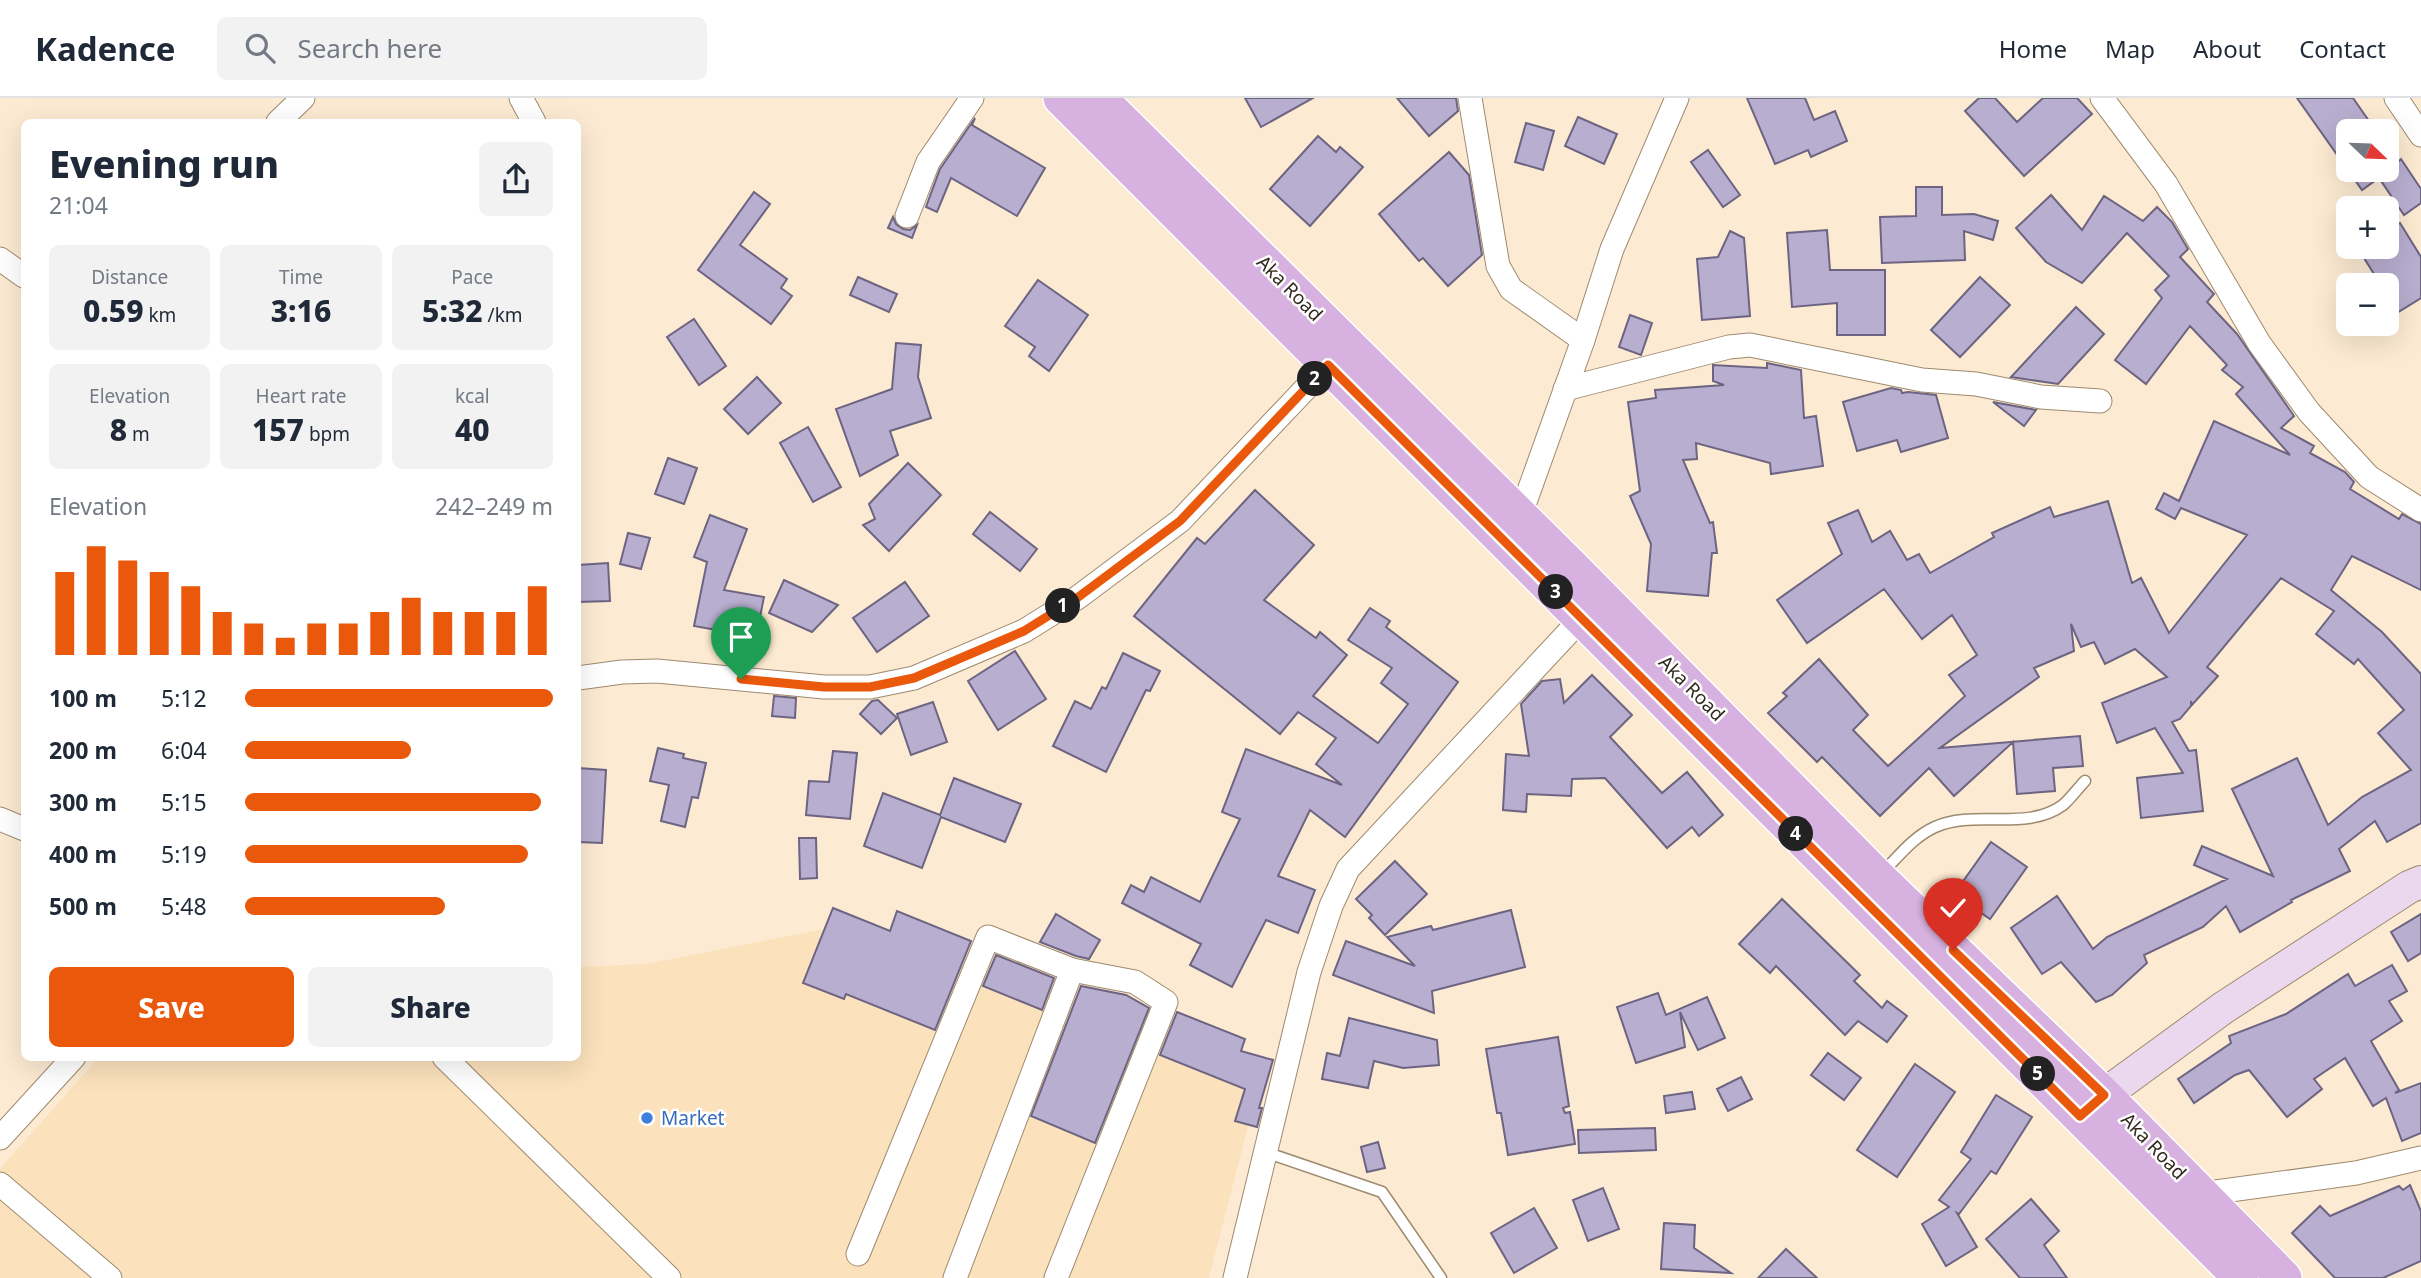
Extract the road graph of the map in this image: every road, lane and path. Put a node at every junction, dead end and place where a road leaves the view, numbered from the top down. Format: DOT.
graph roads {
  1 [pos="303,98"];
  2 [pos="521,98"];
  3 [pos="972,98"];
  4 [pos="1061,98"];
  5 [pos="1099,98"];
  6 [pos="1470,98"];
  7 [pos="1677,98"];
  8 [pos="2102,98"];
  9 [pos="2396,98"];
  10 [pos="281,119"];
  11 [pos="532,119"];
  12 [pos="2421,135"];
  13 [pos="906,216"];
  14 [pos="0,259"];
  15 [pos="21,274"];
  16 [pos="1583,341"];
  17 [pos="1328,365"];
  18 [pos="1565,389"];
  19 [pos="2100,401"];
  20 [pos="2421,510"];
  21 [pos="1521,516"];
  22 [pos="1581,619"];
  23 [pos="581,678"];
  24 [pos="2085,781"];
  25 [pos="0,820"];
  26 [pos="21,828"];
  27 [pos="1878,877"];
  28 [pos="2421,882"];
  29 [pos="1072,970"];
  30 [pos="70,1061"];
  31 [pos="448,1061"];
  32 [pos="2092,1105"];
  33 [pos="0,1138"];
  34 [pos="1265,1152"];
  35 [pos="2421,1158"];
  36 [pos="0,1184"];
  37 [pos="2201,1194"];
  38 [pos="858,1254"];
  39 [pos="110,1278"];
  40 [pos="669,1278"];
  41 [pos="955,1278"];
  42 [pos="1056,1278"];
  43 [pos="1235,1278"];
  44 [pos="1441,1278"];
  45 [pos="2241,1278"];
  46 [pos="2284,1278"];
  1 -- 10 [label="street"];
  2 -- 11 [label="street"];
  3 -- 13 [label="street"];
  4 -- 17 [label="main road, Aka Road"];
  5 -- 21 [label="main road, Aka Road"];
  6 -- 16 [label="street"];
  7 -- 16 [label="street"];
  8 -- 20 [label="street"];
  9 -- 12 [label="street"];
  14 -- 15 [label="street"];
  16 -- 18 [label="street"];
  17 -- 22 [label="main road, Aka Road"];
  17 -- 23 [label="street"];
  18 -- 19 [label="street"];
  18 -- 21 [label="street"];
  21 -- 27 [label="main road, Aka Road"];
  22 -- 32 [label="main road, Aka Road"];
  22 -- 34 [label="street"];
  24 -- 27 [label="lane"];
  25 -- 26 [label="street"];
  27 -- 32 [label="main road, Aka Road"];
  28 -- 32 [label="street"];
  29 -- 38 [label="street"];
  29 -- 41 [label="street"];
  29 -- 42 [label="street"];
  30 -- 33 [label="street"];
  31 -- 40 [label="street"];
  32 -- 37 [label="main road, Aka Road"];
  32 -- 45 [label="main road, Aka Road"];
  34 -- 43 [label="street"];
  34 -- 44 [label="lane"];
  35 -- 37 [label="street"];
  36 -- 39 [label="street"];
  37 -- 46 [label="main road, Aka Road"];
}
